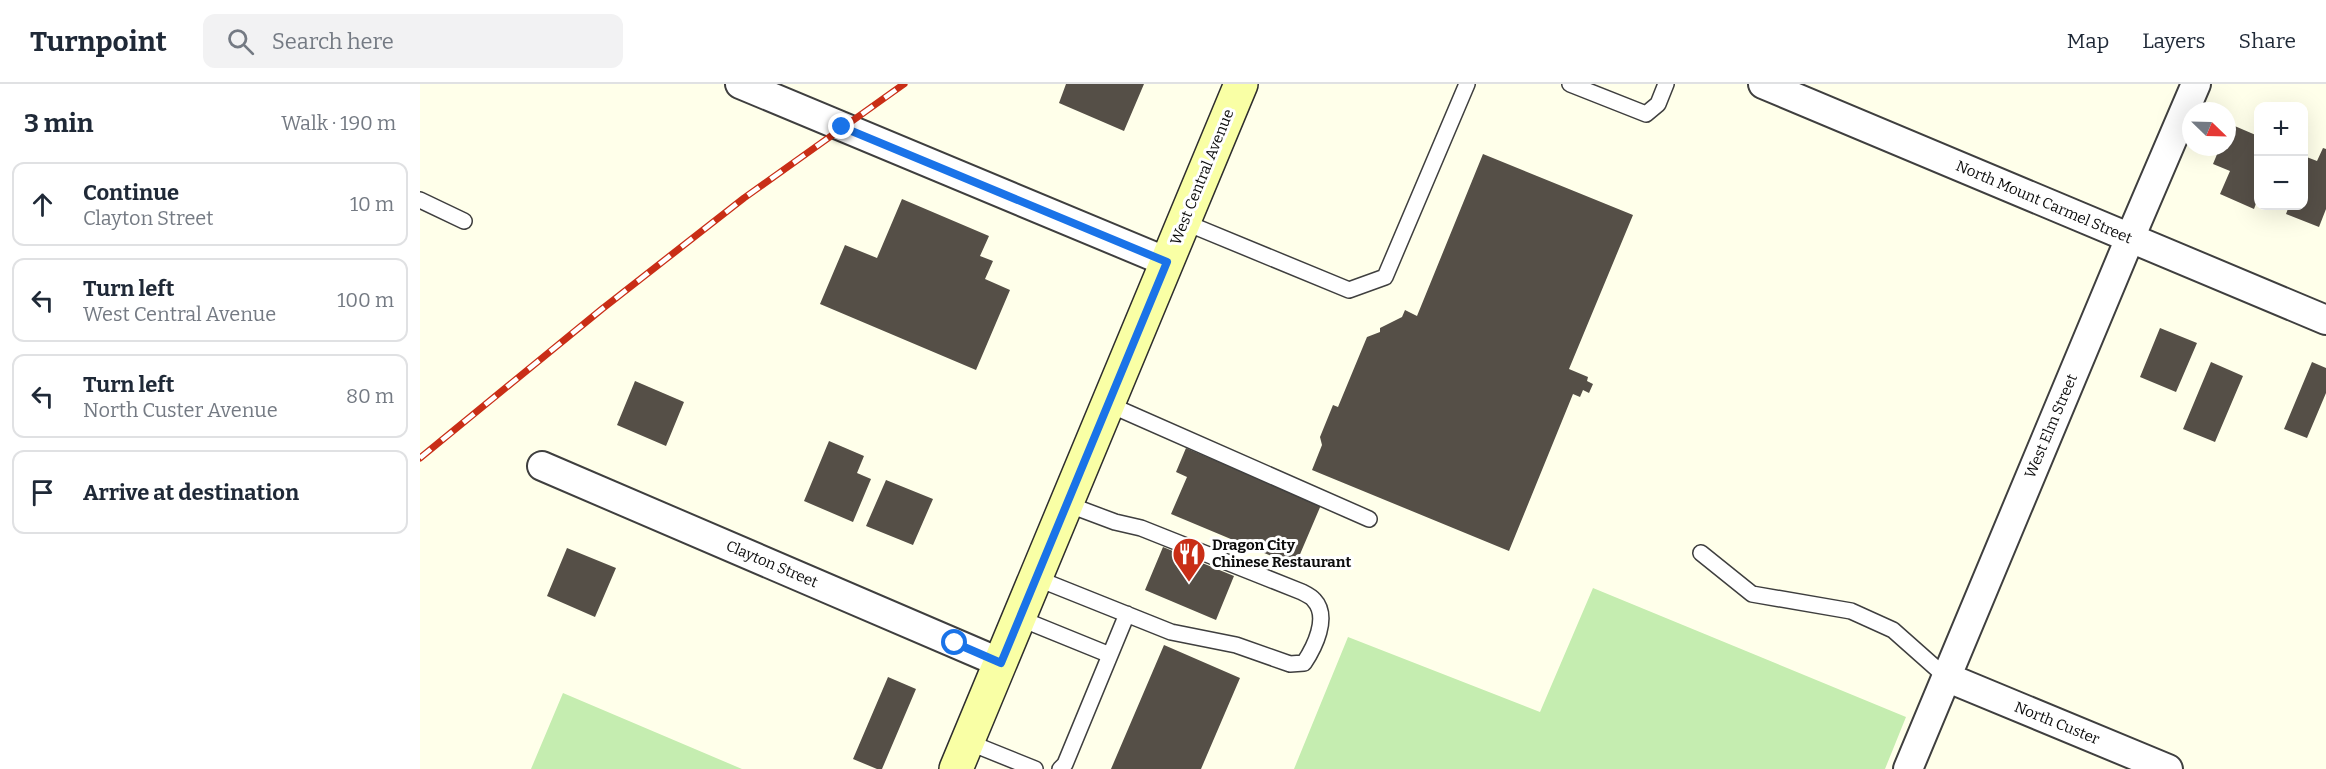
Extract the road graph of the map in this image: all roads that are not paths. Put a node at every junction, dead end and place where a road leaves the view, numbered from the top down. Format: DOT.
graph roads {
  1 [pos="740,84"];
  2 [pos="1241,84"];
  3 [pos="1467,84"];
  4 [pos="1570,84"];
  5 [pos="1666,84"];
  6 [pos="1763,84"];
  7 [pos="2196,84"];
  8 [pos="420,200"];
  9 [pos="464,221"];
  10 [pos="1184,222"];
  11 [pos="2130,237"];
  12 [pos="1167,262"];
  13 [pos="2326,320"];
  14 [pos="1108,404"];
  15 [pos="542,466"];
  16 [pos="1067,504"];
  17 [pos="1370,519"];
  18 [pos="1701,553"];
  19 [pos="1036,578"];
  20 [pos="1127,614"];
  21 [pos="1019,618"];
  22 [pos="1110,655"];
  23 [pos="1001,663"];
  24 [pos="1946,677"];
  25 [pos="962,755"];
  26 [pos="1035,769"];
  27 [pos="1060,769"];
  28 [pos="1908,769"];
  29 [pos="2168,769"];
  1 -- 12 [label="street"];
  2 -- 10 [label="main road, West Central Avenue"];
  3 -- 10 [label="lane"];
  4 -- 5 [label="lane"];
  6 -- 11 [label="street, North Mount Carmel Street"];
  7 -- 11 [label="street, West Elm Street"];
  8 -- 9 [label="lane"];
  10 -- 12 [label="main road, West Central Avenue"];
  11 -- 13 [label="street, North Mount Carmel Street"];
  11 -- 24 [label="street, West Elm Street"];
  12 -- 14 [label="main road, West Central Avenue"];
  14 -- 16 [label="main road, West Central Avenue"];
  14 -- 17 [label="lane"];
  15 -- 23 [label="street, Clayton Street"];
  16 -- 19 [label="main road, West Central Avenue"];
  16 -- 20 [label="lane"];
  18 -- 24 [label="lane"];
  19 -- 20 [label="lane"];
  19 -- 21 [label="main road, West Central Avenue"];
  20 -- 22 [label="lane"];
  21 -- 22 [label="lane"];
  21 -- 23 [label="main road, West Central Avenue"];
  22 -- 27 [label="lane"];
  23 -- 25 [label="main road, West Central Avenue"];
  24 -- 28 [label="street, West Elm Street"];
  24 -- 29 [label="street, North Custer"];
  25 -- 26 [label="lane"];
}
